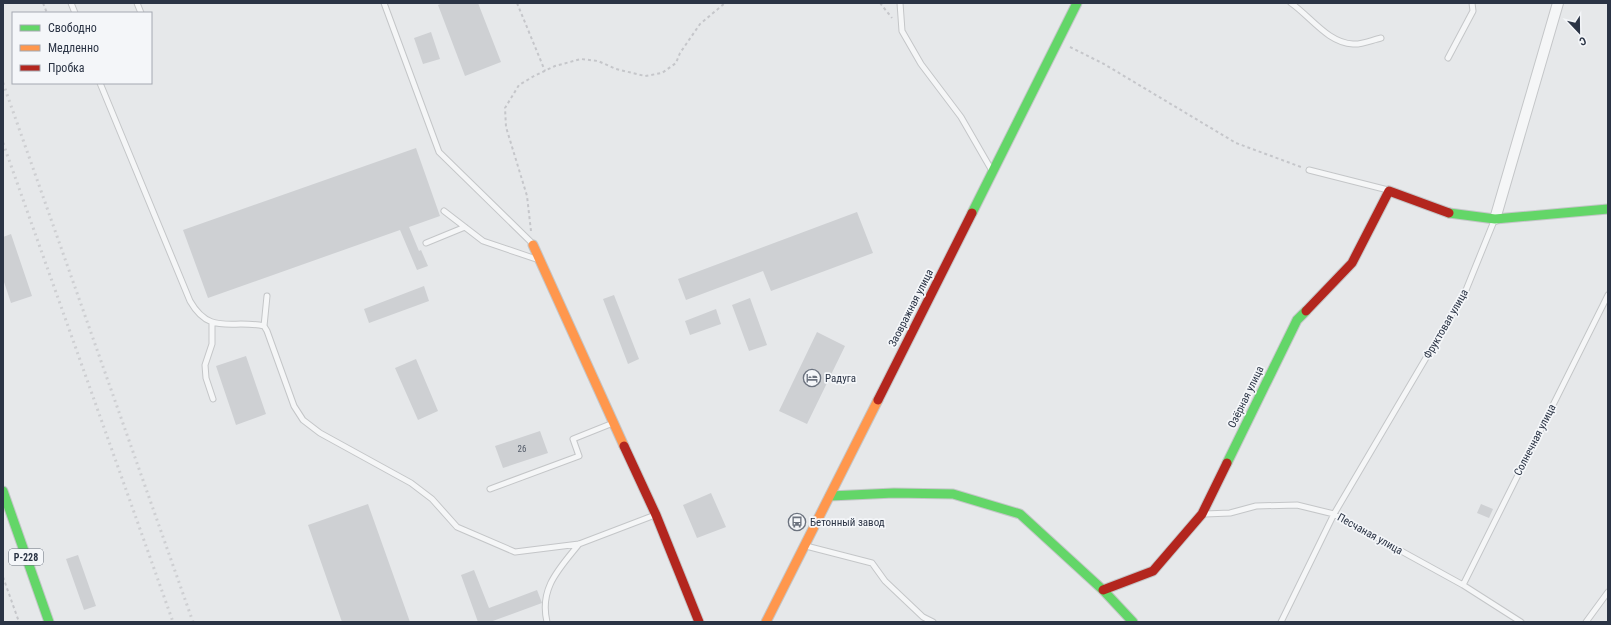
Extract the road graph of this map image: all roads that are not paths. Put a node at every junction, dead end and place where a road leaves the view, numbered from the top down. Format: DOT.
graph roads {
  1 [pos="384,3"];
  2 [pos="900,3"];
  3 [pos="1077,3"];
  4 [pos="1291,3"];
  5 [pos="1472,3"];
  6 [pos="1558,3"];
  7 [pos="1381,38"];
  8 [pos="1448,58"];
  9 [pos="100,84"];
  10 [pos="1309,170"];
  11 [pos="993,172"];
  12 [pos="1389,191"];
  13 [pos="1608,208"];
  14 [pos="444,211"];
  15 [pos="1495,219"];
  16 [pos="465,227"];
  17 [pos="426,243"];
  18 [pos="533,245"];
  19 [pos="541,261"];
  20 [pos="1608,295"];
  21 [pos="267,296"];
  22 [pos="212,323"];
  23 [pos="264,326"];
  24 [pos="213,399"];
  25 [pos="614,423"];
  26 [pos="490,489"];
  27 [pos="3,491"];
  28 [pos="830,496"];
  29 [pos="1202,514"];
  30 [pos="1334,514"];
  31 [pos="656,515"];
  32 [pos="579,544"];
  33 [pos="805,546"];
  34 [pos="1463,585"];
  35 [pos="1103,590"];
  36 [pos="1608,592"];
  37 [pos="699,621"];
  38 [pos="49,622"];
  39 [pos="548,622"];
  40 [pos="766,622"];
  41 [pos="933,622"];
  42 [pos="1133,622"];
  43 [pos="1281,622"];
  44 [pos="1521,622"];
  45 [pos="1586,622"];
  1 -- 18 [label="lane"];
  2 -- 11 [label="lane"];
  3 -- 11 [label="main road, Заовражная улица"];
  4 -- 7 [label="lane"];
  5 -- 8 [label="lane"];
  6 -- 15 [label="street, Фруктовая улица"];
  9 -- 22 [label="lane"];
  10 -- 12 [label="lane"];
  11 -- 28 [label="main road, Заовражная улица"];
  12 -- 15 [label="main road"];
  12 -- 29 [label="main road, Озёрная улица"];
  13 -- 15 [label="main road"];
  14 -- 16 [label="lane"];
  15 -- 30 [label="lane, Фруктовая улица"];
  16 -- 17 [label="lane"];
  16 -- 19 [label="lane"];
  18 -- 19 [label="main road"];
  19 -- 25 [label="main road"];
  20 -- 34 [label="lane, Солнечная улица"];
  21 -- 23 [label="lane"];
  22 -- 23 [label="lane"];
  22 -- 24 [label="lane"];
  23 -- 32 [label="lane"];
  25 -- 26 [label="lane"];
  25 -- 31 [label="main road"];
  27 -- 38 [label="main road, Р-228"];
  28 -- 33 [label="main road, Заовражная улица"];
  28 -- 35 [label="main road"];
  29 -- 30 [label="lane, Песчаная улица"];
  29 -- 35 [label="main road, Озёрная улица"];
  30 -- 34 [label="lane, Песчаная улица"];
  30 -- 43 [label="lane, Фруктовая улица"];
  31 -- 32 [label="lane"];
  31 -- 37 [label="main road"];
  32 -- 39 [label="lane"];
  33 -- 40 [label="main road, Заовражная улица"];
  33 -- 41 [label="lane"];
  34 -- 44 [label="lane, Песчаная улица"];
  35 -- 42 [label="main road"];
  36 -- 45 [label="lane"];
}
